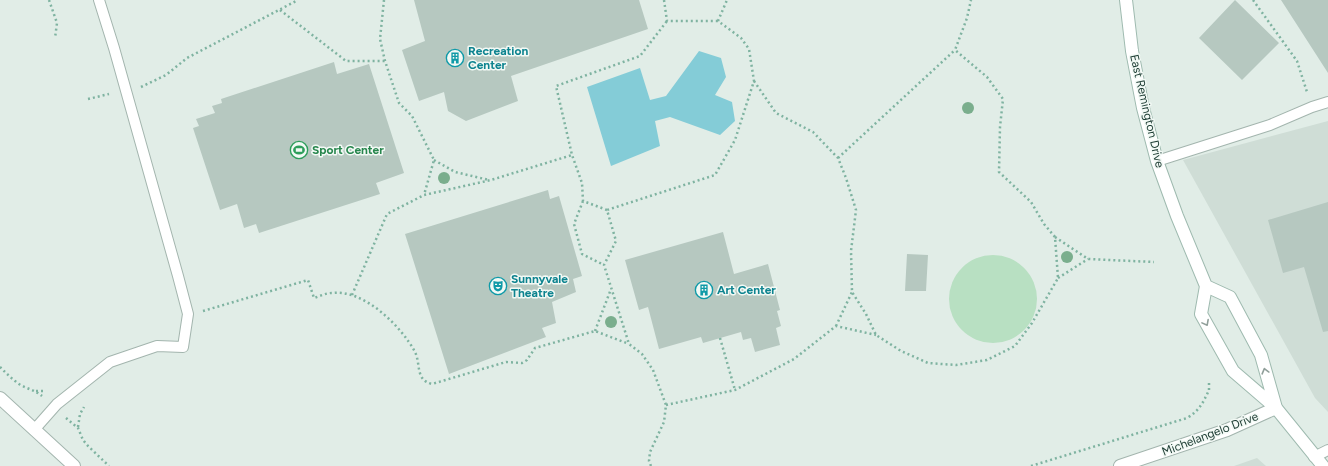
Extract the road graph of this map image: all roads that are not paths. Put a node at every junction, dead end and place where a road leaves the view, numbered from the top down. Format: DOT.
graph roads {
  1 [pos="99,0"];
  2 [pos="1126,0"];
  3 [pos="1328,102"];
  4 [pos="1157,161"];
  5 [pos="1206,286"];
  6 [pos="0,398"];
  7 [pos="1276,408"];
  8 [pos="34,430"];
  9 [pos="1328,450"];
  10 [pos="1314,457"];
  11 [pos="74,466"];
  12 [pos="1120,466"];
  13 [pos="1322,466"];
  1 -- 8 [label="lane"];
  2 -- 4 [label="main road, East Remington Drive"];
  3 -- 4 [label="lane"];
  4 -- 5 [label="main road, East Remington Drive"];
  7 -- 5 [label="main road, one-way"];
  5 -- 7 [label="main road, one-way"];
  6 -- 8 [label="main road"];
  7 -- 10 [label="main road"];
  7 -- 12 [label="main road, Michelangelo Drive"];
  8 -- 11 [label="main road"];
  9 -- 10 [label="lane"];
  10 -- 13 [label="main road"];
}
